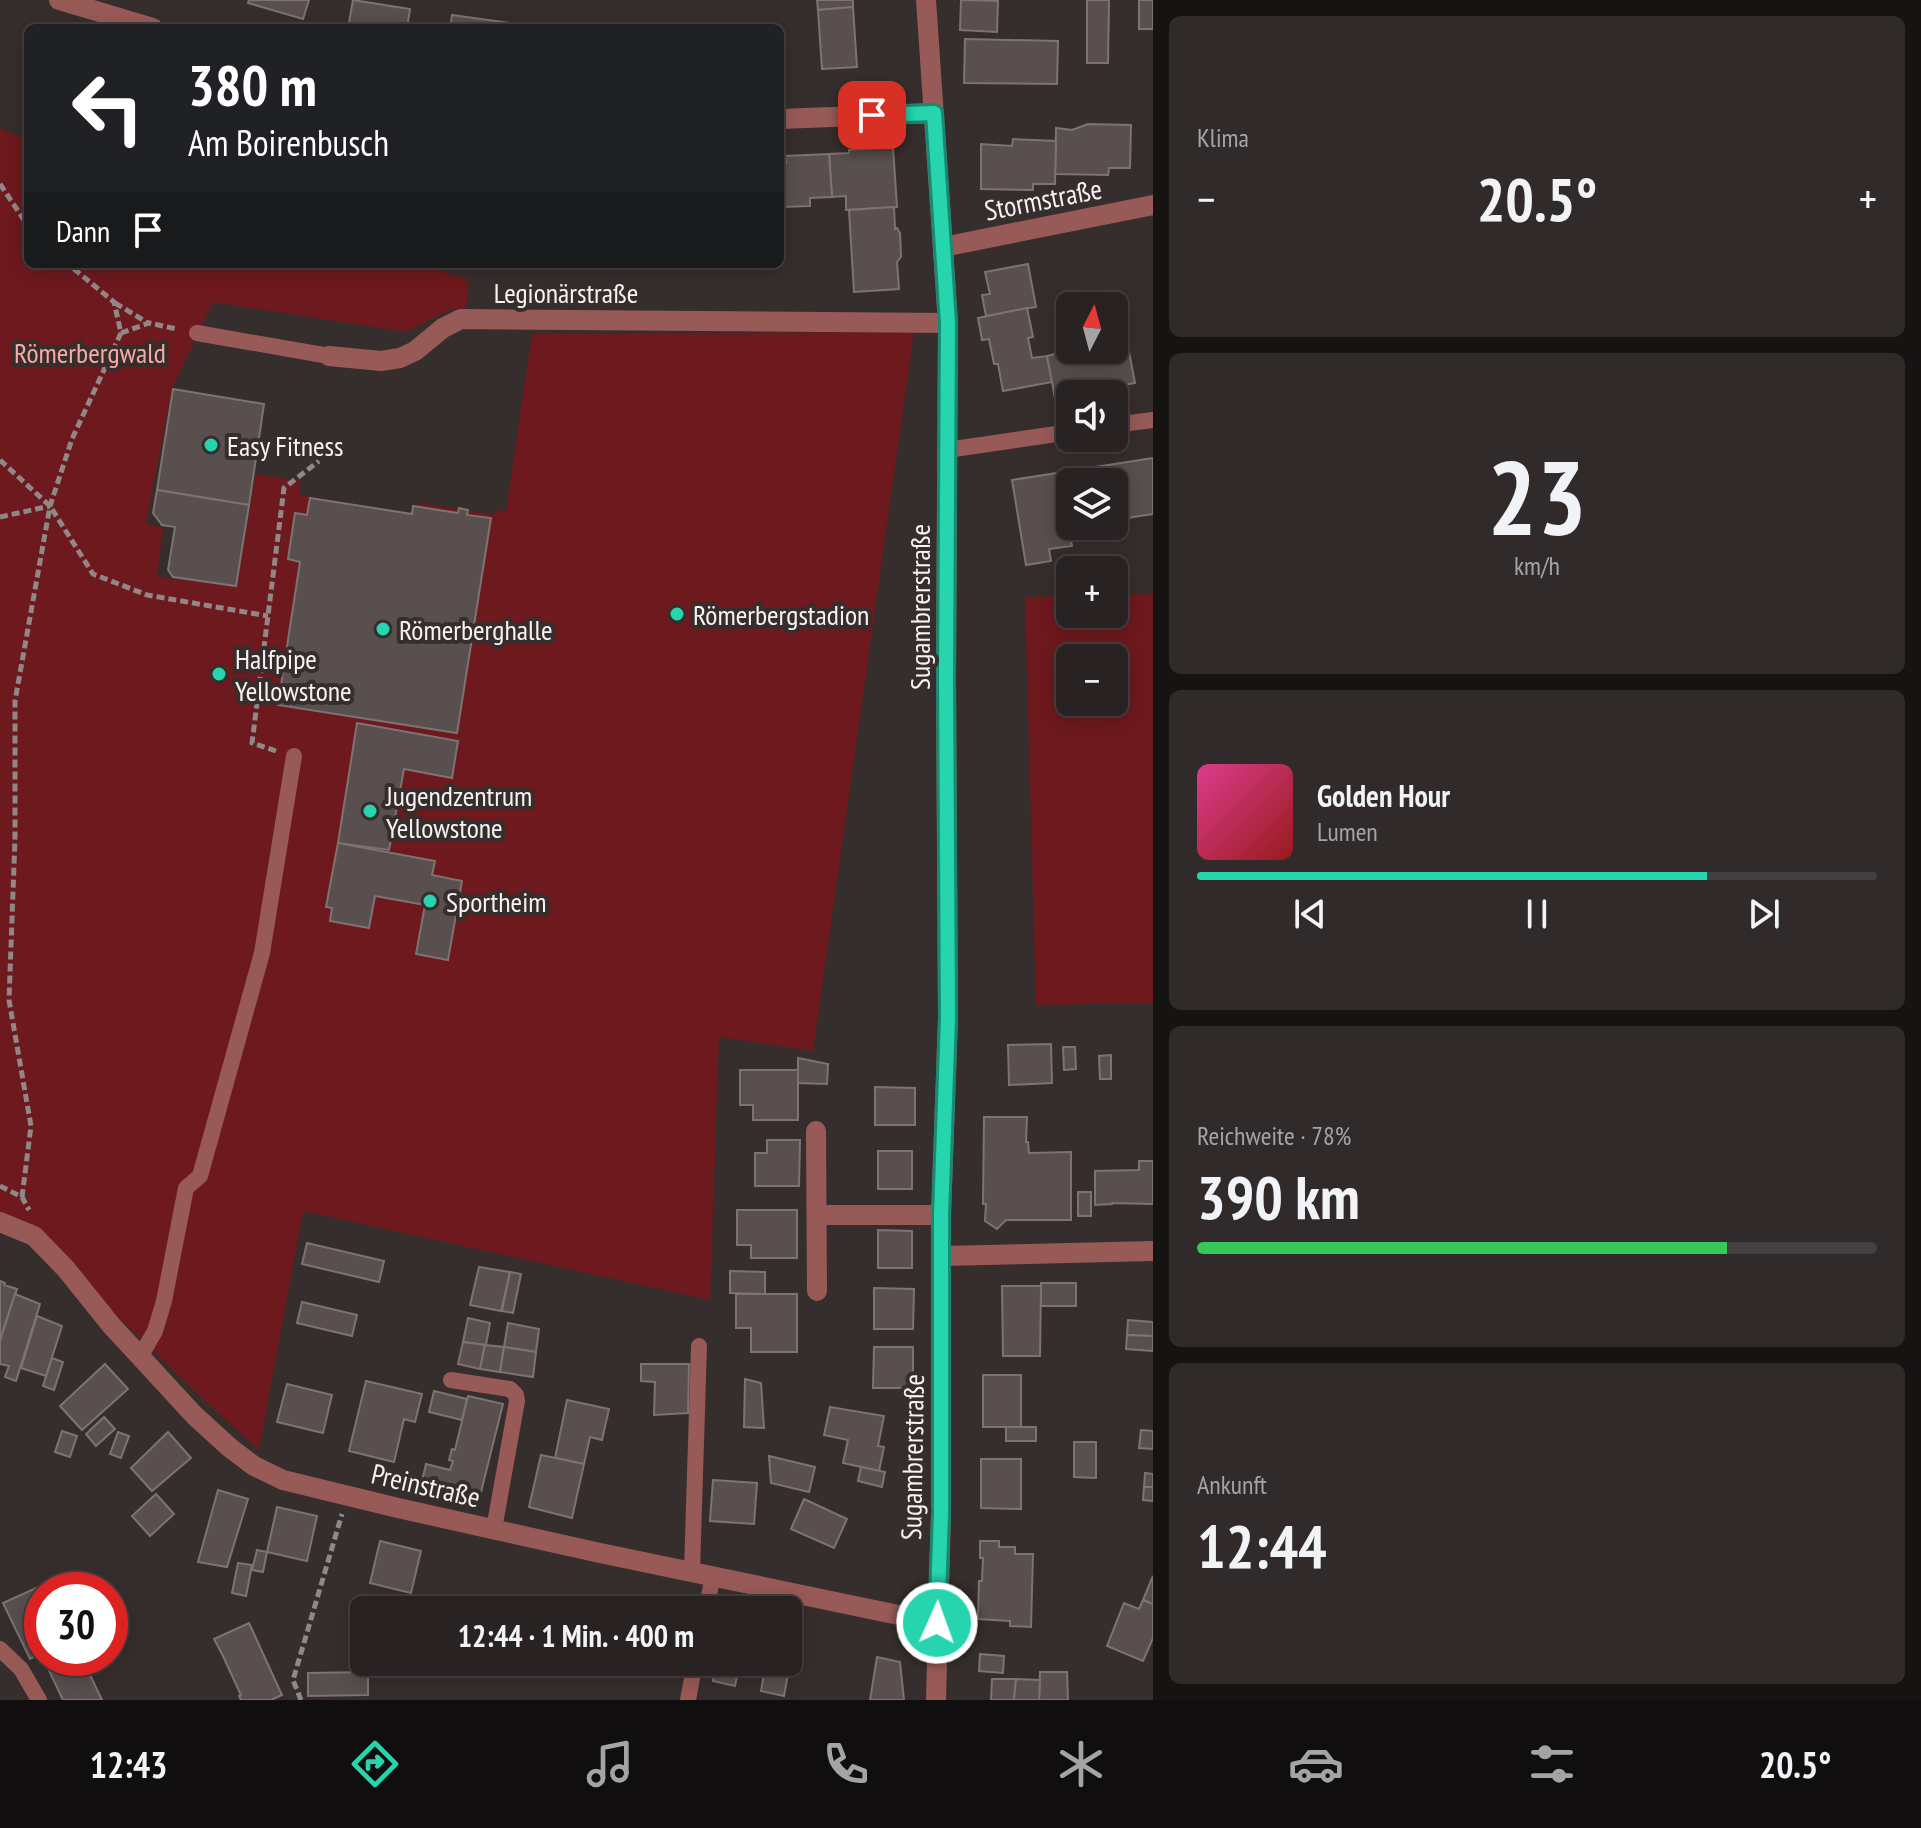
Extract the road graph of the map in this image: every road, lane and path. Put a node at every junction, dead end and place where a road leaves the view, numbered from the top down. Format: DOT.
graph roads {
  1 [pos="59,0"];
  2 [pos="926,0"];
  3 [pos="140,24"];
  4 [pos="934,113"];
  5 [pos="784,119"];
  6 [pos="0,184"];
  7 [pos="1153,205"];
  8 [pos="24,220"];
  9 [pos="943,247"];
  10 [pos="73,268"];
  11 [pos="114,302"];
  12 [pos="149,323"];
  13 [pos="948,323"];
  14 [pos="121,333"];
  15 [pos="197,333"];
  16 [pos="329,356"];
  17 [pos="1153,420"];
  18 [pos="1128,423"];
  19 [pos="1056,434"];
  20 [pos="947,450"];
  21 [pos="0,460"];
  22 [pos="319,461"];
  23 [pos="50,506"];
  24 [pos="0,517"];
  25 [pos="268,616"];
  26 [pos="294,756"];
  27 [pos="816,1131"];
  28 [pos="0,1186"];
  29 [pos="817,1215"];
  30 [pos="941,1215"];
  31 [pos="0,1222"];
  32 [pos="1153,1251"];
  33 [pos="942,1256"];
  34 [pos="817,1291"];
  35 [pos="699,1346"];
  36 [pos="140,1357"];
  37 [pos="451,1380"];
  38 [pos="347,1496"];
  39 [pos="494,1529"];
  40 [pos="692,1571"];
  41 [pos="713,1576"];
  42 [pos="709,1596"];
  43 [pos="937,1623"];
  44 [pos="0,1649"];
  45 [pos="692,1676"];
  46 [pos="39,1700"];
  47 [pos="301,1700"];
  48 [pos="688,1700"];
  49 [pos="936,1700"];
  1 -- 3 [label="street"];
  2 -- 4 [label="street, Sugambrerstraße"];
  4 -- 5 [label="street"];
  4 -- 9 [label="street, Sugambrerstraße"];
  6 -- 8 [label="path"];
  7 -- 9 [label="street, Stormstraße"];
  9 -- 13 [label="street, Sugambrerstraße"];
  10 -- 11 [label="path"];
  11 -- 12 [label="path"];
  11 -- 14 [label="path"];
  12 -- 14 [label="path"];
  12 -- 15 [label="path"];
  13 -- 16 [label="street, Legionärstraße"];
  13 -- 20 [label="street, Sugambrerstraße"];
  14 -- 23 [label="path"];
  15 -- 16 [label="lane, Legionärstraße"];
  17 -- 18 [label="lane"];
  19 -- 20 [label="lane"];
  20 -- 30 [label="street, Sugambrerstraße"];
  21 -- 23 [label="path"];
  22 -- 25 [label="path"];
  23 -- 24 [label="path"];
  23 -- 25 [label="path"];
  23 -- 28 [label="path"];
  25 -- 26 [label="path"];
  26 -- 36 [label="lane"];
  27 -- 29 [label="street"];
  29 -- 30 [label="street"];
  29 -- 34 [label="street"];
  30 -- 33 [label="street, Sugambrerstraße"];
  31 -- 36 [label="street, Preinstraße"];
  32 -- 33 [label="street"];
  33 -- 43 [label="street, Sugambrerstraße"];
  35 -- 40 [label="lane"];
  36 -- 38 [label="street, Preinstraße"];
  37 -- 39 [label="lane"];
  38 -- 39 [label="street, Preinstraße"];
  38 -- 47 [label="path"];
  39 -- 40 [label="street, Preinstraße"];
  40 -- 41 [label="street, Preinstraße"];
  41 -- 42 [label="lane"];
  41 -- 43 [label="street, Preinstraße"];
  43 -- 49 [label="street, Sugambrerstraße"];
  44 -- 46 [label="lane"];
  45 -- 48 [label="lane"];
}
